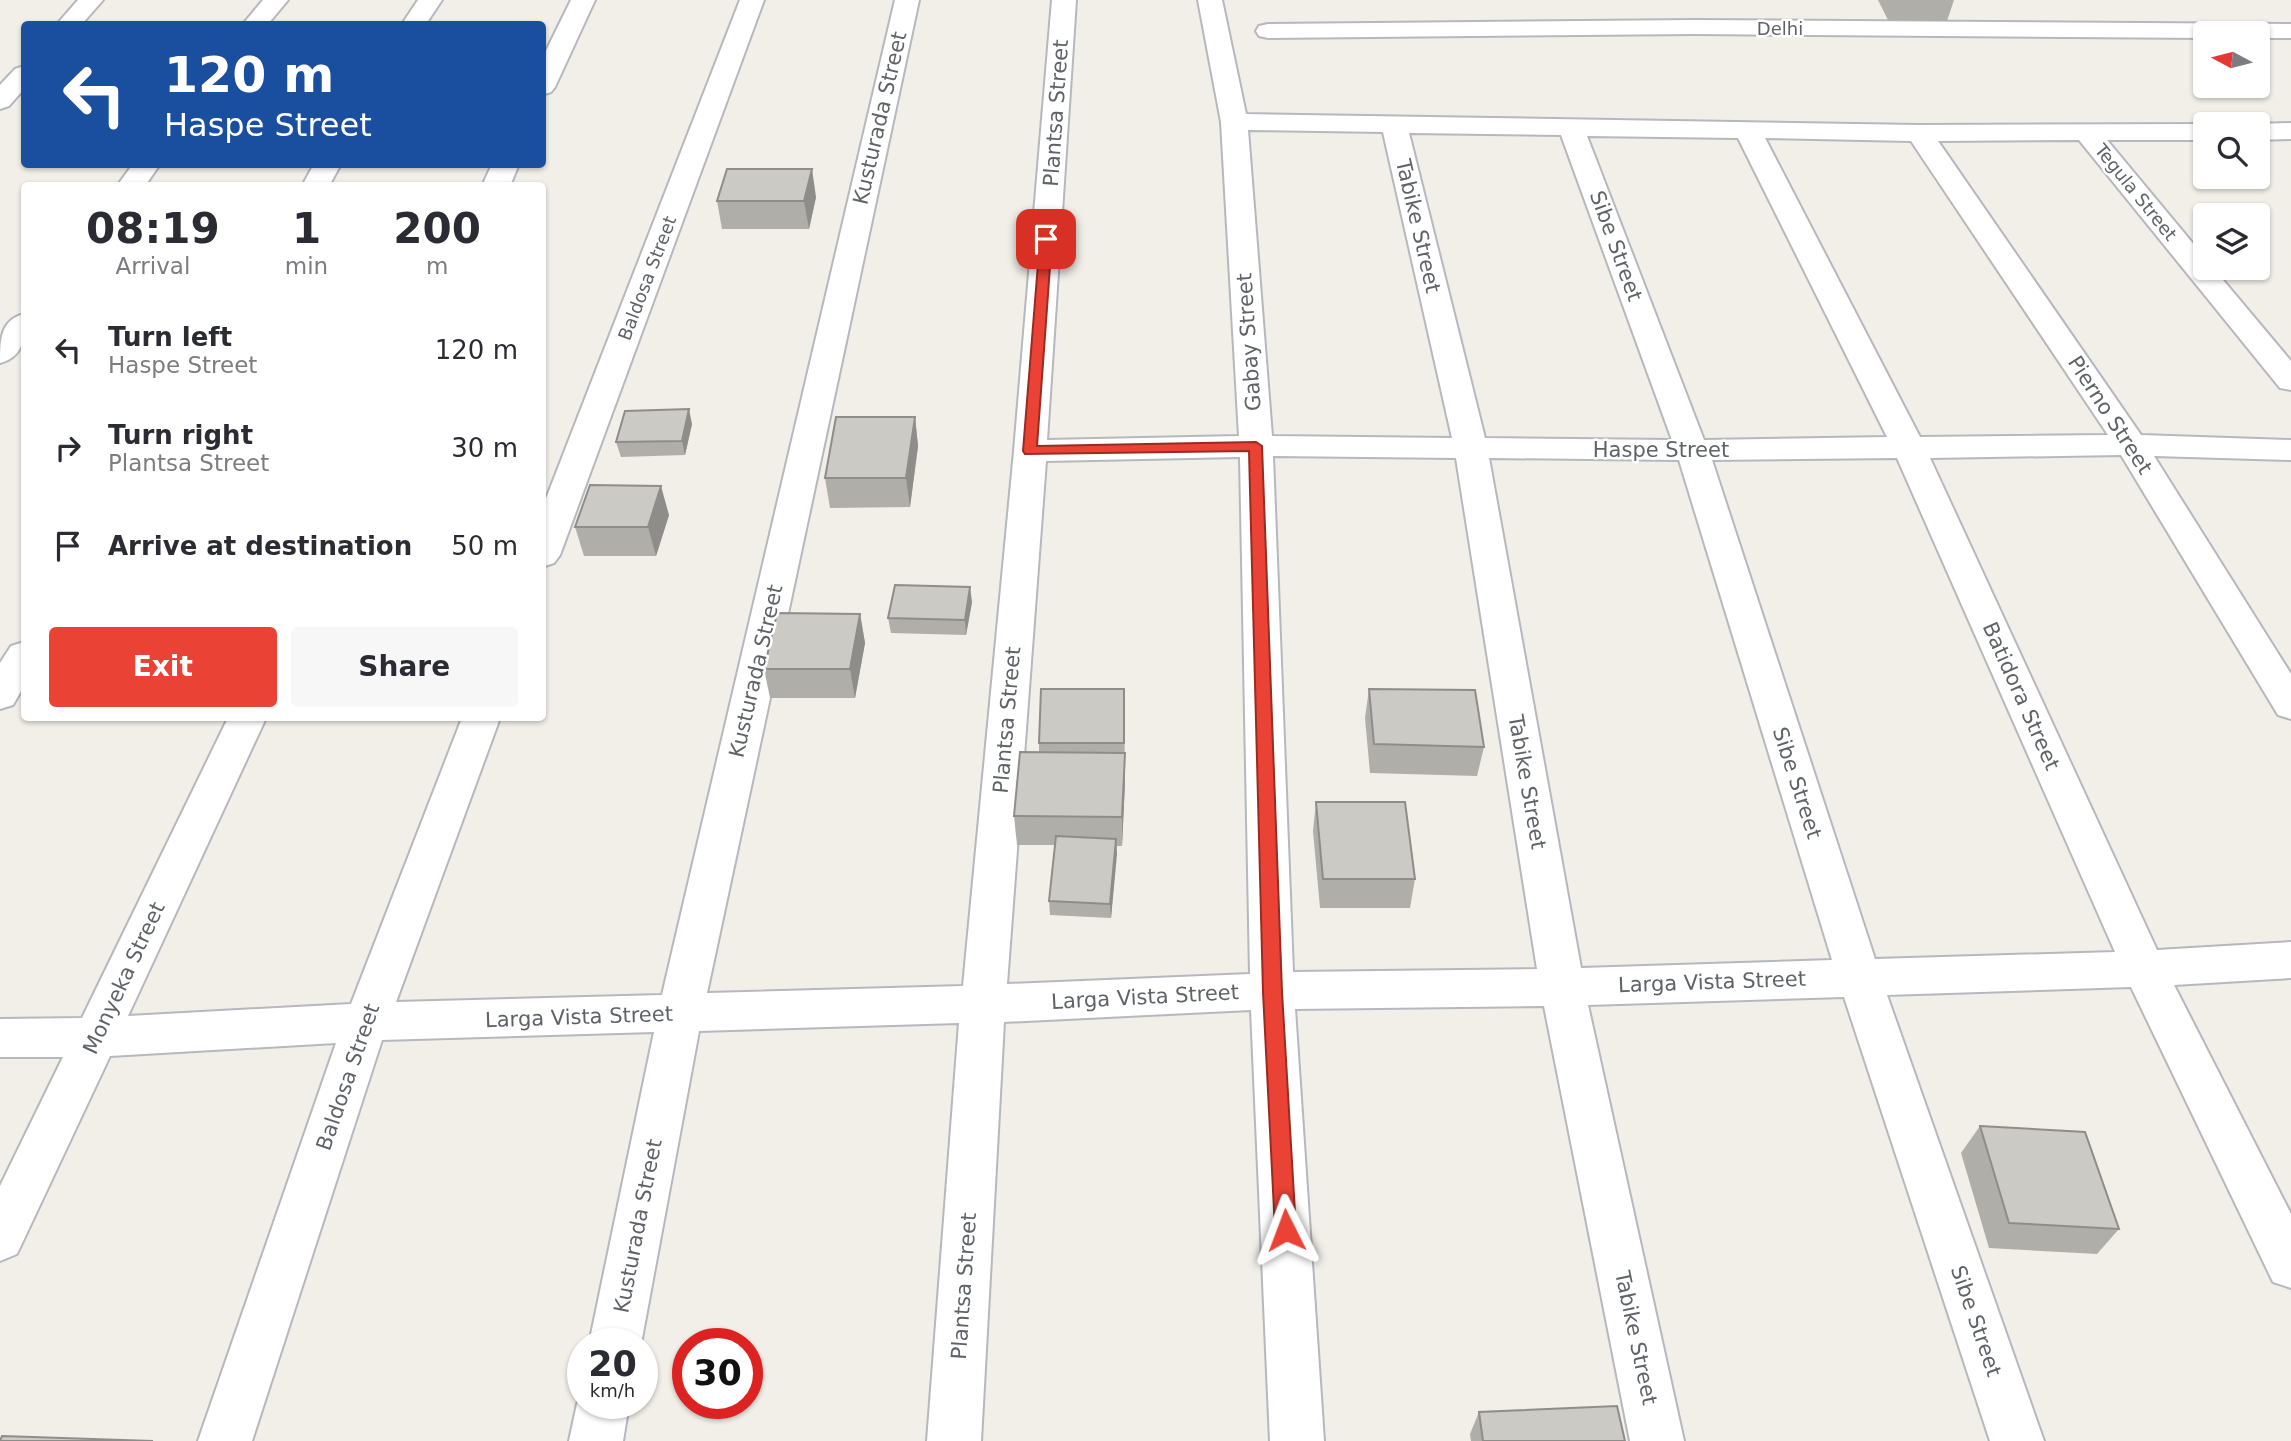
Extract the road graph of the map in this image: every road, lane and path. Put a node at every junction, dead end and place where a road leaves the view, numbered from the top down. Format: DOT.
graph roads {
  1 [pos="91,0"];
  2 [pos="276,0"];
  3 [pos="430,0"];
  4 [pos="583,0"];
  5 [pos="752,0"];
  6 [pos="907,0"];
  7 [pos="1064,0"];
  8 [pos="1210,0"];
  9 [pos="1683,0"];
  10 [pos="2031,10"];
  11 [pos="2202,10"];
  12 [pos="72,21"];
  13 [pos="258,21"];
  14 [pos="417,21"];
  15 [pos="2213,21"];
  16 [pos="1695,27"];
  17 [pos="2193,30"];
  18 [pos="1268,31"];
  19 [pos="2048,31"];
  20 [pos="2270,31"];
  21 [pos="2291,31"];
  22 [pos="21,77"];
  23 [pos="546,79"];
  24 [pos="0,101"];
  25 [pos="1234,122"];
  26 [pos="1394,124"];
  27 [pos="1571,128"];
  28 [pos="1747,130"];
  29 [pos="2193,132"];
  30 [pos="2270,132"];
  31 [pos="2291,132"];
  32 [pos="1919,133"];
  33 [pos="2087,133"];
  34 [pos="144,168"];
  35 [pos="133,182"];
  36 [pos="21,327"];
  37 [pos="0,354"];
  38 [pos="2291,381"];
  39 [pos="2132,445"];
  40 [pos="1256,446"];
  41 [pos="1909,448"];
  42 [pos="1471,449"];
  43 [pos="1692,450"];
  44 [pos="2291,450"];
  45 [pos="1030,451"];
  46 [pos="546,544"];
  47 [pos="21,660"];
  48 [pos="0,695"];
  49 [pos="2291,705"];
  50 [pos="246,721"];
  51 [pos="480,721"];
  52 [pos="2291,960"];
  53 [pos="2144,969"];
  54 [pos="1859,977"];
  55 [pos="1562,987"];
  56 [pos="1272,992"];
  57 [pos="982,1004"];
  58 [pos="680,1014"];
  59 [pos="366,1022"];
  60 [pos="97,1037"];
  61 [pos="0,1038"];
  62 [pos="0,1238"];
  63 [pos="2291,1265"];
  64 [pos="618,1328"];
  65 [pos="600,1419"];
  66 [pos="225,1441"];
  67 [pos="596,1441"];
  68 [pos="954,1441"];
  69 [pos="1297,1441"];
  70 [pos="1657,1441"];
  71 [pos="2017,1441"];
  1 -- 12 [label="street"];
  2 -- 13 [label="street"];
  3 -- 14 [label="street"];
  4 -- 23 [label="street"];
  5 -- 46 [label="street, Baldosa Street"];
  6 -- 58 [label="street, Kusturada Street"];
  7 -- 45 [label="street, Plantsa Street"];
  8 -- 25 [label="street, Gabay Street"];
  9 -- 16 [label="street"];
  10 -- 19 [label="street"];
  11 -- 15 [label="street"];
  16 -- 18 [label="street, Delhi"];
  16 -- 19 [label="street, Delhi"];
  17 -- 19 [label="street, Delhi"];
  20 -- 21 [label="street, Delhi"];
  22 -- 24 [label="street"];
  25 -- 26 [label="street"];
  25 -- 40 [label="street, Gabay Street"];
  26 -- 27 [label="street"];
  26 -- 42 [label="street, Tabike Street"];
  27 -- 28 [label="street"];
  27 -- 43 [label="street, Sibe Street"];
  28 -- 32 [label="street"];
  28 -- 41 [label="street, Batidora Street"];
  29 -- 33 [label="street"];
  30 -- 31 [label="street"];
  32 -- 33 [label="street"];
  32 -- 39 [label="street, Pierno Street"];
  33 -- 38 [label="street, Tegula Street"];
  34 -- 35 [label="street"];
  36 -- 37 [label="street"];
  39 -- 41 [label="street, Haspe Street"];
  39 -- 44 [label="street, Haspe Street"];
  39 -- 49 [label="street, Pierno Street"];
  40 -- 42 [label="street, Haspe Street"];
  40 -- 45 [label="street, Haspe Street"];
  40 -- 56 [label="street, Gabay Street"];
  41 -- 43 [label="street, Haspe Street"];
  41 -- 53 [label="street, Batidora Street"];
  42 -- 43 [label="street, Haspe Street"];
  42 -- 55 [label="street, Tabike Street"];
  43 -- 54 [label="street, Sibe Street"];
  45 -- 57 [label="street, Plantsa Street"];
  47 -- 48 [label="street"];
  50 -- 60 [label="street, Monyeka Street"];
  51 -- 59 [label="street, Baldosa Street"];
  52 -- 53 [label="street, Larga Vista Street"];
  53 -- 54 [label="street, Larga Vista Street"];
  53 -- 63 [label="street, Batidora Street"];
  54 -- 55 [label="street, Larga Vista Street"];
  54 -- 71 [label="street, Sibe Street"];
  55 -- 56 [label="street, Larga Vista Street"];
  55 -- 70 [label="street, Tabike Street"];
  56 -- 57 [label="street, Larga Vista Street"];
  56 -- 69 [label="street, Gabay Street"];
  57 -- 58 [label="street, Larga Vista Street"];
  57 -- 68 [label="street, Plantsa Street"];
  58 -- 59 [label="street, Larga Vista Street"];
  58 -- 64 [label="street, Kusturada Street"];
  59 -- 60 [label="street, Larga Vista Street"];
  59 -- 66 [label="street, Baldosa Street"];
  60 -- 61 [label="street, Larga Vista Street"];
  60 -- 62 [label="street, Monyeka Street"];
  65 -- 67 [label="street"];
}
